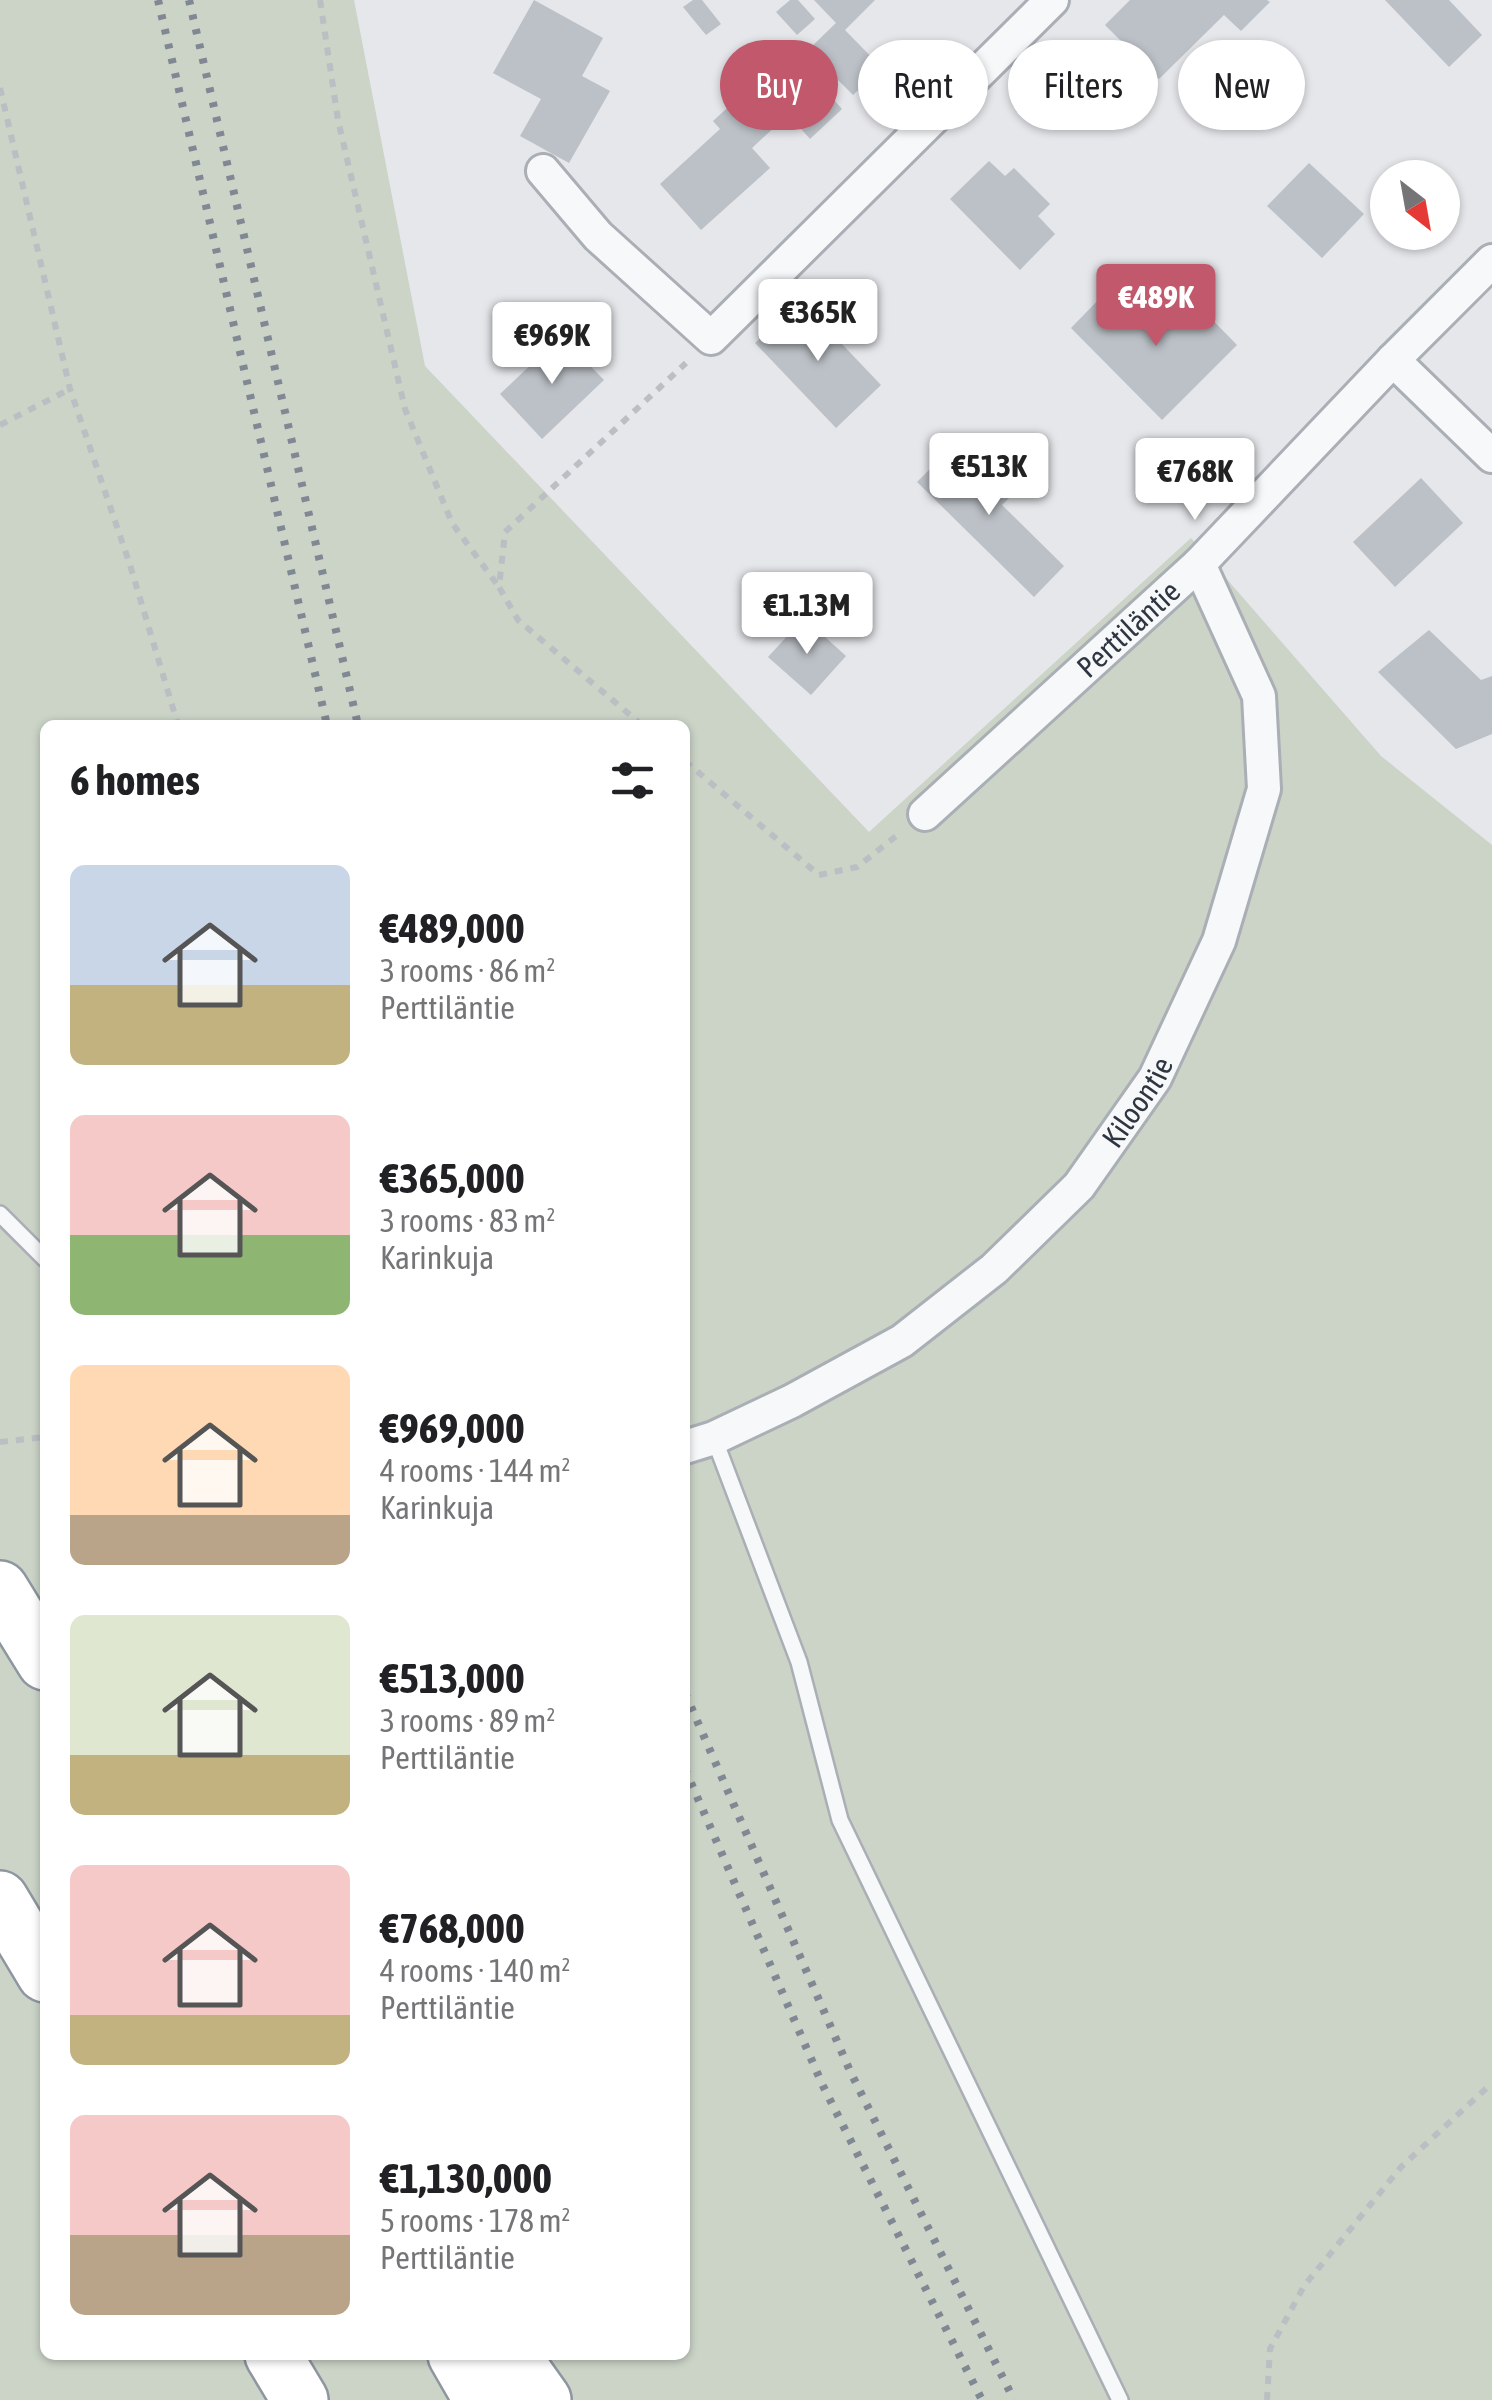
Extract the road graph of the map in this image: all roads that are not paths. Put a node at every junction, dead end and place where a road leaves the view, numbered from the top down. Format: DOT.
graph roads {
  1 [pos="1052,0"];
  2 [pos="543,171"];
  3 [pos="1492,261"];
  4 [pos="1392,360"];
  5 [pos="1492,456"];
  6 [pos="1199,564"];
  7 [pos="925,814"];
  8 [pos="0,1214"];
  9 [pos="40,1254"];
  10 [pos="700,1442"];
  11 [pos="0,1589"];
  12 [pos="40,1654"];
  13 [pos="0,1898"];
  14 [pos="40,1966"];
  15 [pos="276,2360"];
  16 [pos="459,2360"];
  17 [pos="515,2360"];
  18 [pos="300,2400"];
  19 [pos="482,2400"];
  20 [pos="543,2400"];
  21 [pos="1120,2400"];
  1 -- 2 [label="street"];
  3 -- 4 [label="street, Perttiläntie"];
  4 -- 5 [label="street"];
  4 -- 6 [label="street, Perttiläntie"];
  6 -- 7 [label="street, Perttiläntie"];
  6 -- 10 [label="street, Kiloontie"];
  8 -- 9 [label="lane"];
  10 -- 21 [label="lane"];
  11 -- 12 [label="highway"];
  13 -- 14 [label="highway"];
  15 -- 18 [label="highway"];
  16 -- 19 [label="highway"];
  17 -- 20 [label="highway"];
}
